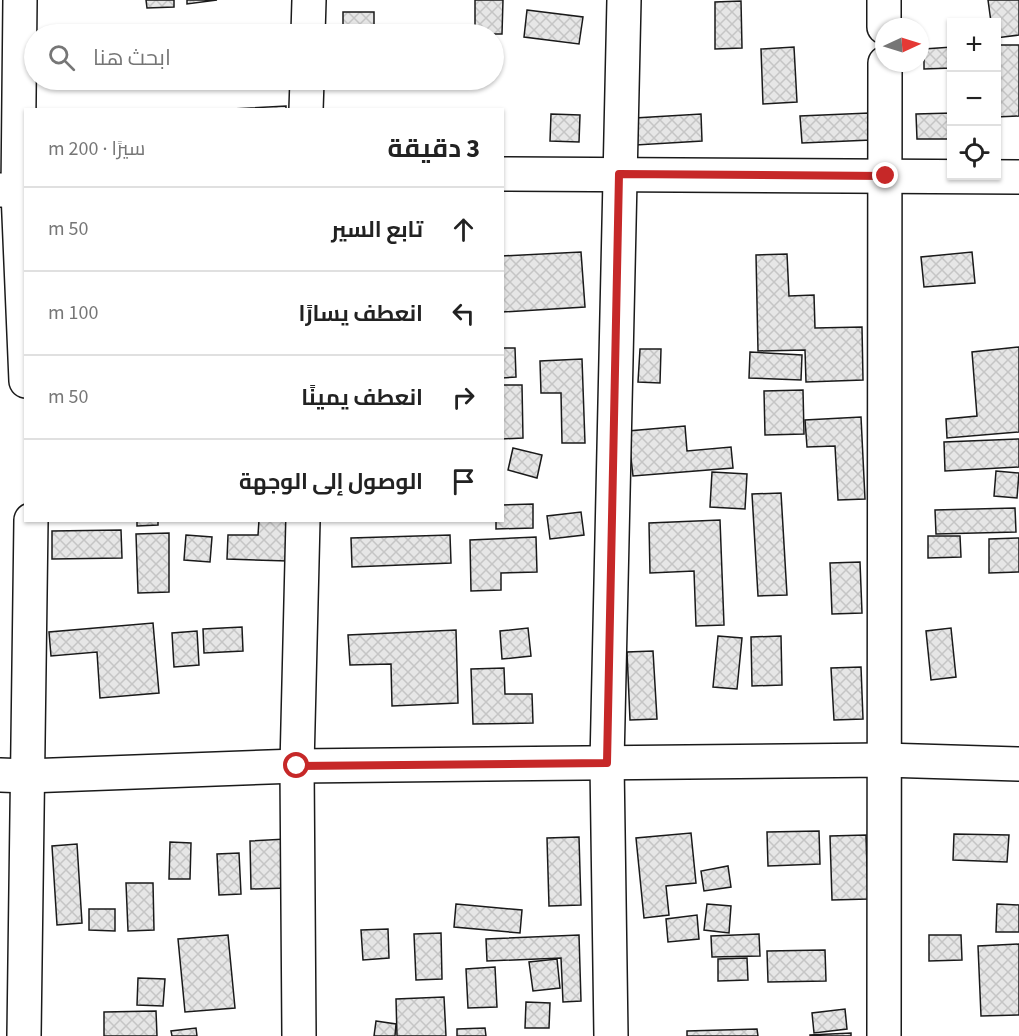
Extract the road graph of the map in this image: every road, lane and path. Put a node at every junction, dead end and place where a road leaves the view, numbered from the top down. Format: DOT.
graph roads {
  1 [pos="20,0"];
  2 [pos="309,0"];
  3 [pos="624,0"];
  4 [pos="884,0"];
  5 [pos="884,18"];
  6 [pos="308,24"];
  7 [pos="885,72"];
  8 [pos="307,90"];
  9 [pos="306,108"];
  10 [pos="504,174"];
  11 [pos="619,174"];
  12 [pos="886,176"];
  13 [pos="1019,177"];
  14 [pos="14,191"];
  15 [pos="24,349"];
  16 [pos="31,522"];
  17 [pos="303,522"];
  18 [pos="884,759"];
  19 [pos="607,763"];
  20 [pos="1019,764"];
  21 [pos="297,766"];
  22 [pos="13,775"];
  23 [pos="24,1036"];
  24 [pos="300,1036"];
  25 [pos="611,1036"];
  26 [pos="884,1036"];
  1 -- 14 [label="street"];
  2 -- 6 [label="street"];
  3 -- 11 [label="street"];
  4 -- 5 [label="street"];
  7 -- 12 [label="street"];
  8 -- 9 [label="street"];
  10 -- 11 [label="street"];
  11 -- 12 [label="street"];
  11 -- 19 [label="street"];
  12 -- 13 [label="street"];
  12 -- 18 [label="street"];
  14 -- 15 [label="street"];
  16 -- 22 [label="street"];
  17 -- 21 [label="street"];
  18 -- 19 [label="street"];
  18 -- 20 [label="street"];
  18 -- 26 [label="street"];
  19 -- 21 [label="street"];
  19 -- 25 [label="street"];
  21 -- 22 [label="street"];
  21 -- 24 [label="street"];
  22 -- 23 [label="street"];
}
